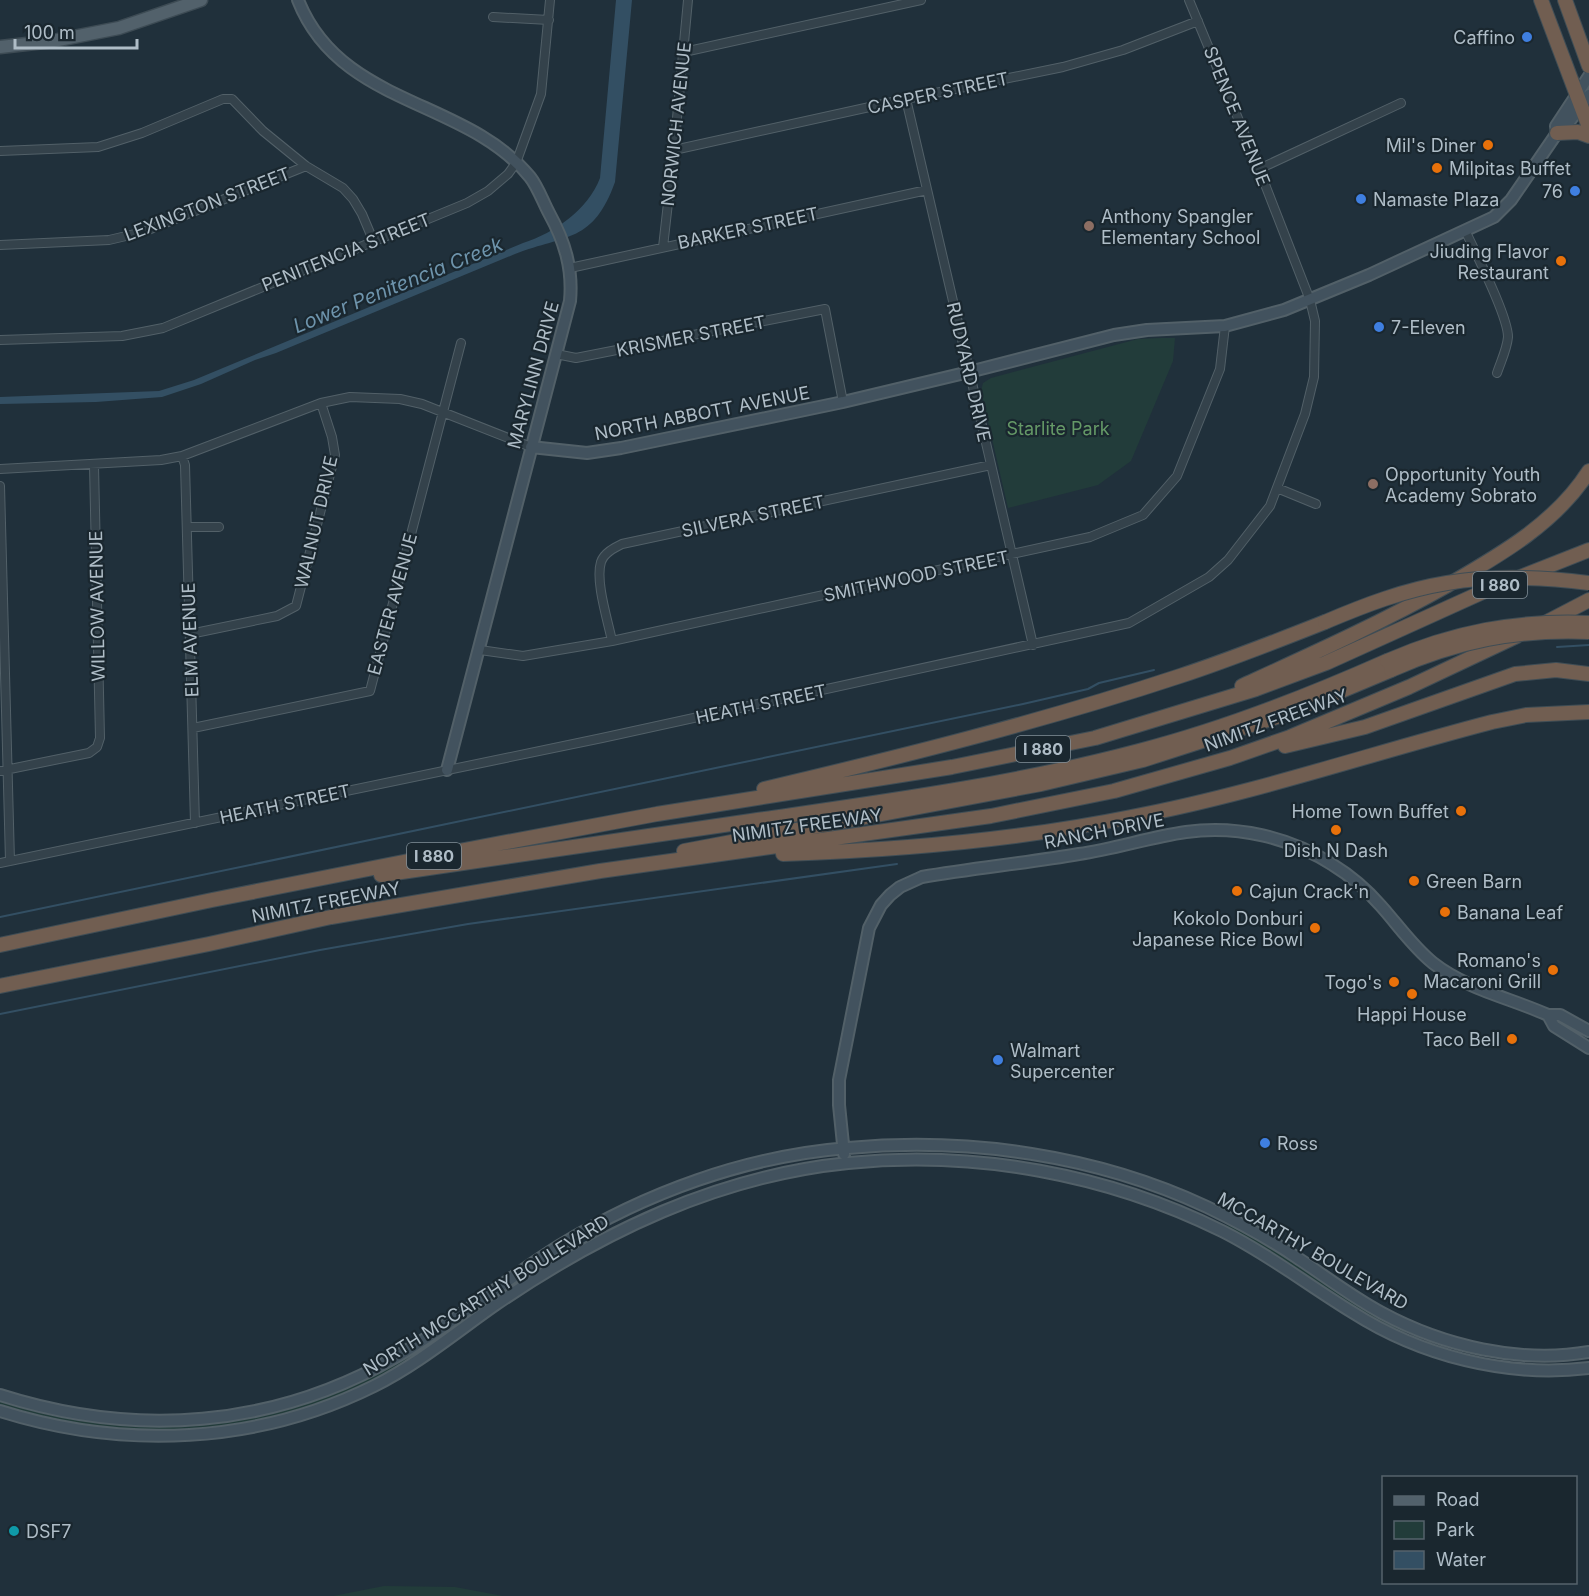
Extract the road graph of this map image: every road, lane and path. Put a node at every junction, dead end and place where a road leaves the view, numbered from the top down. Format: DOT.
graph roads {
  1 [pos="201,0"];
  2 [pos="298,0"];
  3 [pos="550,0"];
  4 [pos="688,0"];
  5 [pos="921,0"];
  6 [pos="1189,0"];
  7 [pos="1541,0"];
  8 [pos="1565,0"];
  9 [pos="493,17"];
  10 [pos="549,20"];
  11 [pos="1198,21"];
  12 [pos="0,47"];
  13 [pos="684,52"];
  14 [pos="1589,66"];
  15 [pos="1589,76"];
  16 [pos="1582,98"];
  17 [pos="906,99"];
  18 [pos="1401,103"];
  19 [pos="1589,128"];
  20 [pos="1557,133"];
  21 [pos="1589,136"];
  22 [pos="674,150"];
  23 [pos="0,152"];
  24 [pos="516,163"];
  25 [pos="306,166"];
  26 [pos="1259,169"];
  27 [pos="927,190"];
  28 [pos="1465,230"];
  29 [pos="373,240"];
  30 [pos="0,244"];
  31 [pos="663,247"];
  32 [pos="570,268"];
  33 [pos="1310,300"];
  34 [pos="1225,326"];
  35 [pos="0,340"];
  36 [pos="461,343"];
  37 [pos="556,354"];
  38 [pos="969,372"];
  39 [pos="1497,372"];
  40 [pos="843,402"];
  41 [pos="321,403"];
  42 [pos="443,411"];
  43 [pos="531,447"];
  44 [pos="182,456"];
  45 [pos="94,465"];
  46 [pos="991,465"];
  47 [pos="0,469"];
  48 [pos="1589,471"];
  49 [pos="0,486"];
  50 [pos="1277,488"];
  51 [pos="1316,504"];
  52 [pos="219,526"];
  53 [pos="187,527"];
  54 [pos="1589,550"];
  55 [pos="1012,555"];
  56 [pos="1589,582"];
  57 [pos="1589,600"];
  58 [pos="1589,623"];
  59 [pos="1589,632"];
  60 [pos="190,634"];
  61 [pos="612,641"];
  62 [pos="1033,645"];
  63 [pos="480,650"];
  64 [pos="1389,665"];
  65 [pos="1589,674"];
  66 [pos="1589,712"];
  67 [pos="1178,714"];
  68 [pos="193,728"];
  69 [pos="1230,758"];
  70 [pos="4,770"];
  71 [pos="447,770"];
  72 [pos="657,814"];
  73 [pos="195,824"];
  74 [pos="718,856"];
  75 [pos="10,861"];
  76 [pos="0,864"];
  77 [pos="212,900"];
  78 [pos="332,917"];
  79 [pos="0,945"];
  80 [pos="0,986"];
  81 [pos="1548,1015"];
  82 [pos="1589,1030"];
  83 [pos="1589,1048"];
  84 [pos="844,1148"];
  85 [pos="845,1163"];
  86 [pos="1589,1352"];
  87 [pos="1589,1368"];
  88 [pos="0,1395"];
  89 [pos="0,1411"];
  1 -- 12 [label="main road"];
  2 -- 24 [label="main road, MARYLINN DRIVE"];
  3 -- 10 [label="street, PENITENCIA STREET"];
  4 -- 13 [label="street, NORWICH AVENUE"];
  5 -- 13 [label="street"];
  6 -- 11 [label="street, SPENCE AVENUE"];
  7 -- 16 [label="highway"];
  8 -- 14 [label="highway"];
  9 -- 10 [label="street"];
  10 -- 24 [label="street, PENITENCIA STREET"];
  11 -- 17 [label="street, CASPER STREET"];
  11 -- 26 [label="street, SPENCE AVENUE"];
  13 -- 22 [label="street, NORWICH AVENUE"];
  15 -- 16 [label="main road, NORTH ABBOTT AVENUE"];
  16 -- 19 [label="highway"];
  16 -- 20 [label="main road, NORTH ABBOTT AVENUE"];
  17 -- 22 [label="street, CASPER STREET"];
  17 -- 27 [label="street, RUDYARD DRIVE"];
  18 -- 26 [label="street"];
  20 -- 21 [label="highway"];
  20 -- 28 [label="main road, NORTH ABBOTT AVENUE"];
  22 -- 31 [label="street, NORWICH AVENUE"];
  23 -- 25 [label="street"];
  24 -- 29 [label="street, PENITENCIA STREET"];
  24 -- 32 [label="main road, MARYLINN DRIVE"];
  25 -- 29 [label="street"];
  25 -- 30 [label="street, LEXINGTON STREET"];
  26 -- 33 [label="street, SPENCE AVENUE"];
  27 -- 31 [label="street, BARKER STREET"];
  27 -- 38 [label="street, RUDYARD DRIVE"];
  28 -- 33 [label="main road, NORTH ABBOTT AVENUE"];
  28 -- 39 [label="street"];
  29 -- 35 [label="street, PENITENCIA STREET"];
  31 -- 32 [label="street, BARKER STREET"];
  32 -- 37 [label="main road, MARYLINN DRIVE"];
  33 -- 34 [label="main road, NORTH ABBOTT AVENUE"];
  33 -- 50 [label="street, HEATH STREET"];
  34 -- 38 [label="main road, NORTH ABBOTT AVENUE"];
  34 -- 55 [label="street, SMITHWOOD STREET"];
  36 -- 42 [label="street, EASTER AVENUE"];
  37 -- 40 [label="street, KRISMER STREET"];
  37 -- 43 [label="main road, MARYLINN DRIVE"];
  38 -- 40 [label="main road, NORTH ABBOTT AVENUE"];
  38 -- 46 [label="street, RUDYARD DRIVE"];
  40 -- 43 [label="main road, NORTH ABBOTT AVENUE"];
  41 -- 42 [label="street, NORTH ABBOTT AVENUE"];
  41 -- 44 [label="street, NORTH ABBOTT AVENUE"];
  41 -- 60 [label="street, WALNUT DRIVE"];
  42 -- 43 [label="street, NORTH ABBOTT AVENUE"];
  42 -- 68 [label="street, EASTER AVENUE"];
  43 -- 63 [label="main road, MARYLINN DRIVE"];
  44 -- 45 [label="street, NORTH ABBOTT AVENUE"];
  44 -- 53 [label="street, ELM AVENUE"];
  45 -- 47 [label="street, NORTH ABBOTT AVENUE"];
  45 -- 70 [label="street, WILLOW AVENUE"];
  46 -- 55 [label="street, RUDYARD DRIVE"];
  46 -- 61 [label="street, SILVERA STREET"];
  48 -- 67 [label="highway"];
  49 -- 70 [label="street"];
  50 -- 51 [label="street"];
  50 -- 62 [label="street, HEATH STREET"];
  52 -- 53 [label="street"];
  53 -- 60 [label="street, ELM AVENUE"];
  54 -- 67 [label="highway, NIMITZ FREEWAY / I 880"];
  55 -- 61 [label="street, SMITHWOOD STREET"];
  55 -- 62 [label="street, RUDYARD DRIVE"];
  56 -- 72 [label="highway, bridge"];
  57 -- 69 [label="highway, NIMITZ FREEWAY / I 880"];
  58 -- 64 [label="highway, bridge"];
  59 -- 64 [label="highway, bridge"];
  60 -- 68 [label="street, ELM AVENUE"];
  61 -- 63 [label="street, SMITHWOOD STREET"];
  62 -- 71 [label="street, HEATH STREET"];
  63 -- 71 [label="main road, MARYLINN DRIVE"];
  64 -- 77 [label="highway"];
  64 -- 78 [label="highway"];
  65 -- 69 [label="highway"];
  66 -- 74 [label="highway"];
  67 -- 72 [label="highway, NIMITZ FREEWAY / I 880"];
  68 -- 73 [label="street, ELM AVENUE"];
  69 -- 74 [label="highway, NIMITZ FREEWAY / I 880"];
  70 -- 75 [label="street"];
  71 -- 73 [label="street, HEATH STREET"];
  72 -- 77 [label="highway, NIMITZ FREEWAY / I 880"];
  73 -- 75 [label="street, HEATH STREET"];
  74 -- 78 [label="highway, NIMITZ FREEWAY / I 880"];
  75 -- 76 [label="street, HEATH STREET"];
  77 -- 79 [label="highway, NIMITZ FREEWAY / I 880"];
  78 -- 80 [label="highway, NIMITZ FREEWAY / I 880"];
  81 -- 82 [label="main road, RANCH DRIVE"];
  81 -- 83 [label="main road, RANCH DRIVE"];
  81 -- 84 [label="main road, RANCH DRIVE"];
  84 -- 85 [label="main road, RANCH DRIVE"];
  84 -- 86 [label="main road, MCCARTHY BOULEVARD"];
  84 -- 88 [label="main road, NORTH MCCARTHY BOULEVARD"];
  85 -- 87 [label="main road, MCCARTHY BOULEVARD"];
  85 -- 89 [label="main road, NORTH MCCARTHY BOULEVARD"];
}
